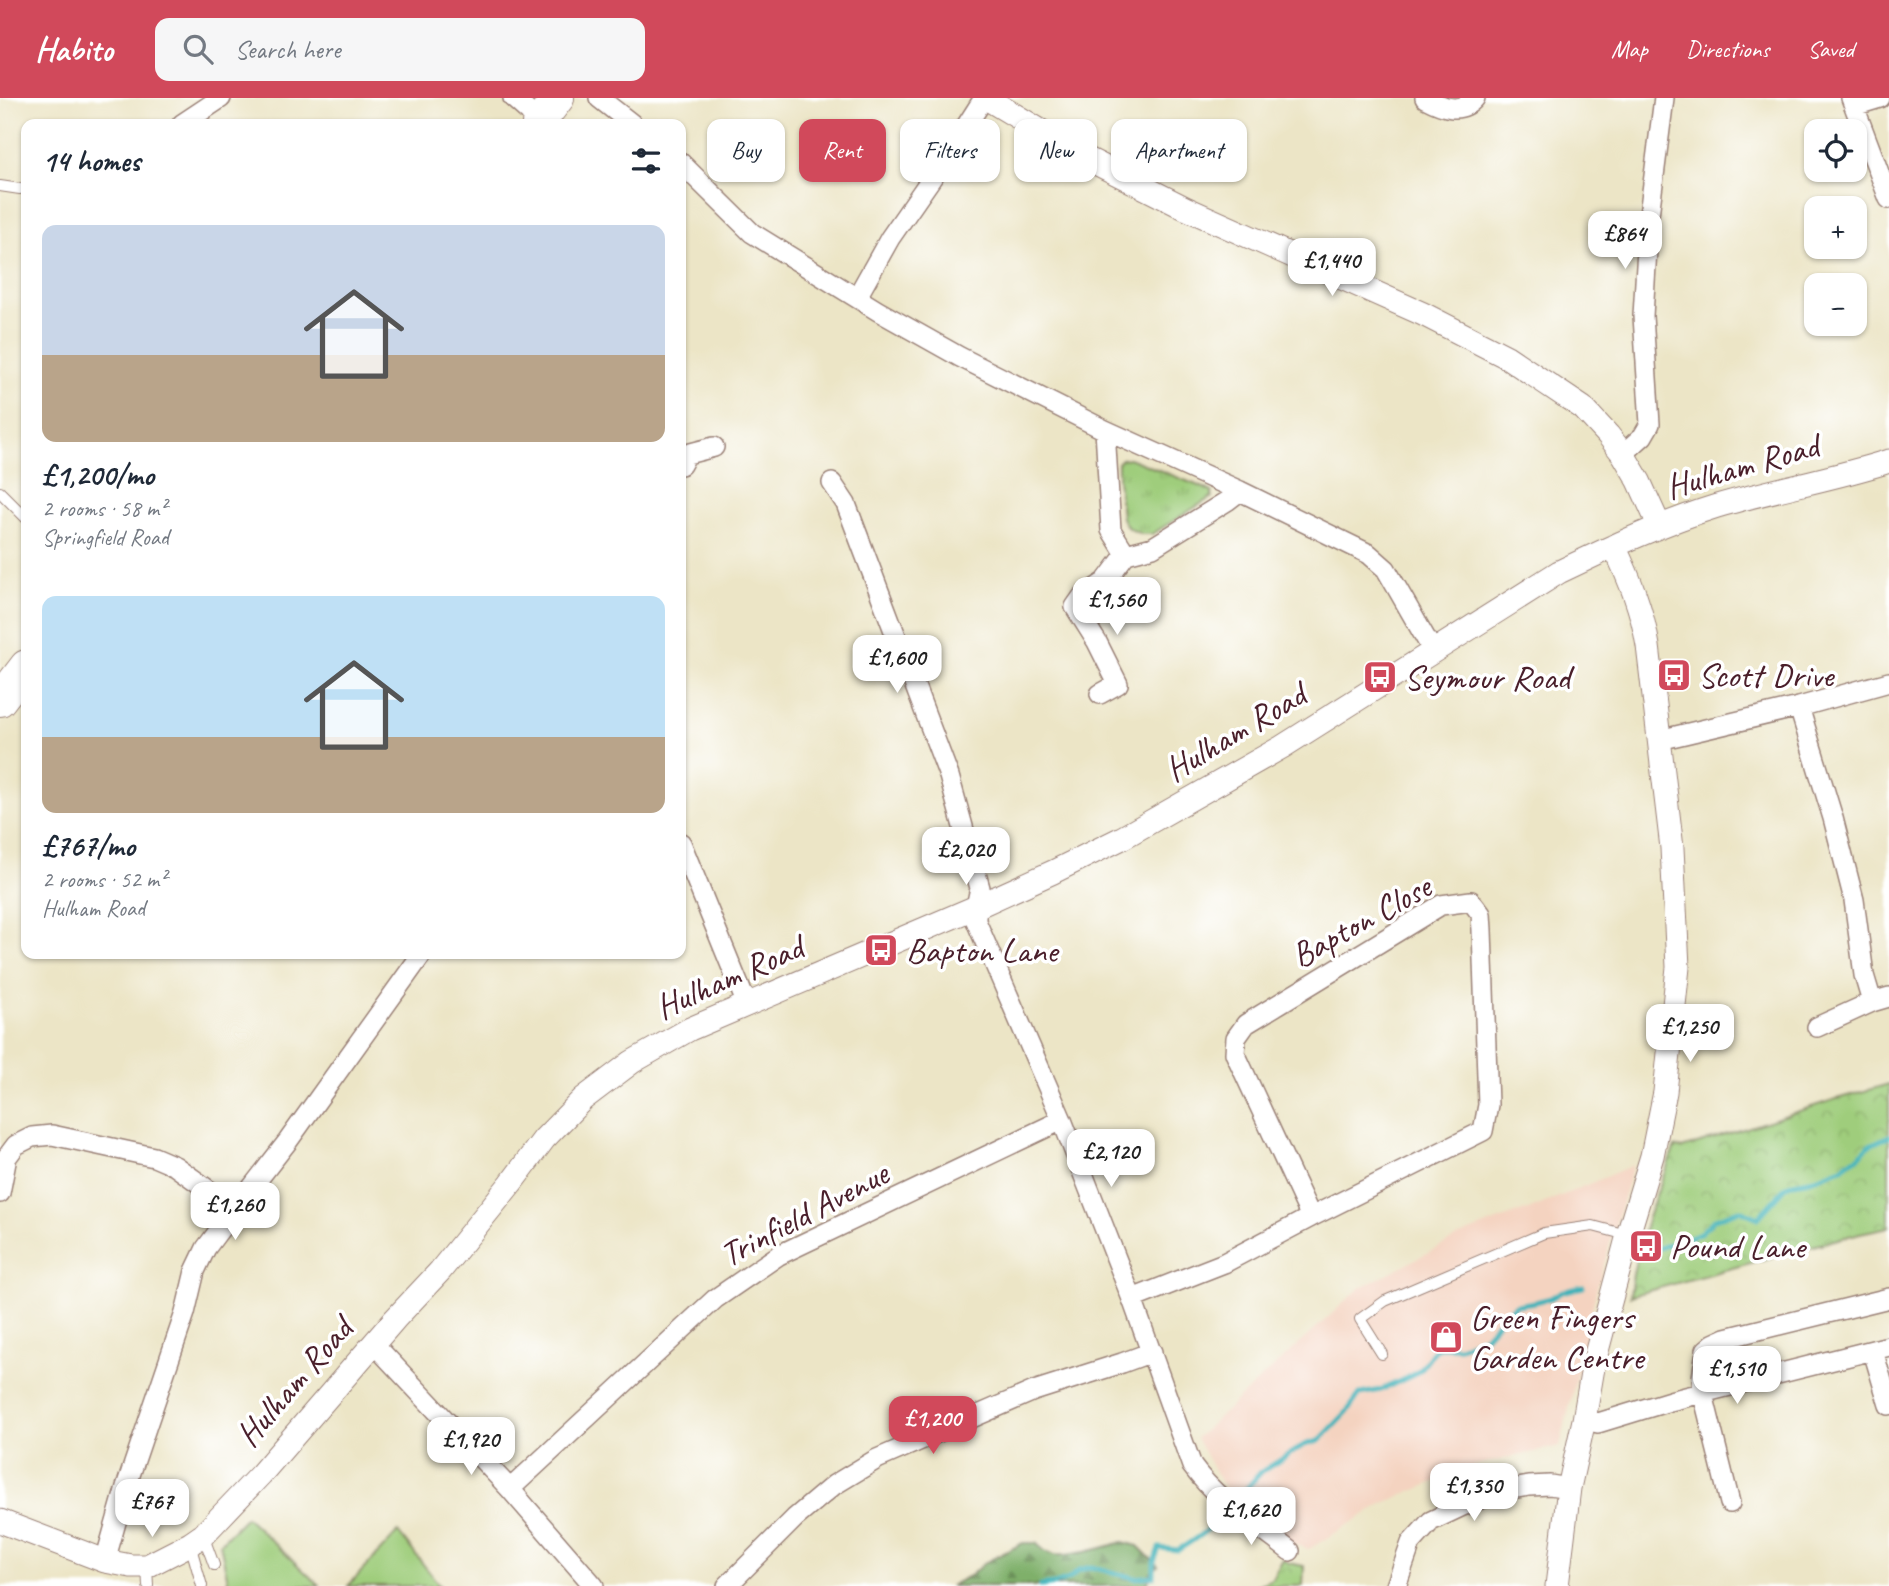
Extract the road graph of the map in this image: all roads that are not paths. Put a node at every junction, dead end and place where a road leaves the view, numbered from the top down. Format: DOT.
graph roads {
  1 [pos="221,98"];
  2 [pos="513,98"];
  3 [pos="599,98"];
  4 [pos="985,98"];
  5 [pos="1425,98"];
  6 [pos="1475,98"];
  7 [pos="1664,98"];
  8 [pos="1880,98"];
  9 [pos="1852,102"];
  10 [pos="545,115"];
  11 [pos="190,119"];
  12 [pos="626,119"];
  13 [pos="686,168"];
  14 [pos="0,186"];
  15 [pos="20,189"];
  16 [pos="1889,199"];
  17 [pos="857,297"];
  18 [pos="1105,430"];
  19 [pos="714,447"];
  20 [pos="1623,454"];
  21 [pos="686,455"];
  22 [pos="1889,461"];
  23 [pos="832,483"];
  24 [pos="1240,491"];
  25 [pos="0,492"];
  26 [pos="21,513"];
  27 [pos="1659,526"];
  28 [pos="1614,545"];
  29 [pos="1126,554"];
  30 [pos="1433,651"];
  31 [pos="21,674"];
  32 [pos="1889,682"];
  33 [pos="1100,694"];
  34 [pos="6,698"];
  35 [pos="1799,707"];
  36 [pos="1659,740"];
  37 [pos="686,855"];
  38 [pos="976,907"];
  39 [pos="418,959"];
  40 [pos="1881,999"];
  41 [pos="747,1005"];
  42 [pos="1817,1027"];
  43 [pos="1062,1121"];
  44 [pos="0,1193"];
  45 [pos="234,1209"];
  46 [pos="1311,1217"];
  47 [pos="1628,1235"];
  48 [pos="1889,1297"];
  49 [pos="1132,1299"];
  50 [pos="374,1344"];
  51 [pos="1881,1348"];
  52 [pos="1152,1352"];
  53 [pos="1382,1354"];
  54 [pos="1703,1394"];
  55 [pos="1889,1405"];
  56 [pos="1584,1420"];
  57 [pos="1569,1488"];
  58 [pos="510,1489"];
  59 [pos="1730,1503"];
  60 [pos="0,1521"];
  61 [pos="197,1539"];
  62 [pos="1290,1550"];
  63 [pos="106,1561"];
  64 [pos="214,1565"];
  65 [pos="148,1576"];
  66 [pos="202,1586"];
  67 [pos="594,1586"];
  68 [pos="727,1586"];
  69 [pos="1396,1586"];
  70 [pos="1557,1586"];
  1 -- 11 [label="street"];
  2 -- 10 [label="street"];
  3 -- 12 [label="street"];
  4 -- 17 [label="street"];
  4 -- 20 [label="street"];
  5 -- 6 [label="street"];
  7 -- 20 [label="street"];
  8 -- 9 [label="street"];
  9 -- 16 [label="street"];
  13 -- 17 [label="street"];
  14 -- 15 [label="lane"];
  17 -- 18 [label="street"];
  18 -- 24 [label="street"];
  18 -- 29 [label="street"];
  19 -- 21 [label="street"];
  20 -- 27 [label="street"];
  22 -- 27 [label="street, Hulham Road"];
  23 -- 38 [label="street"];
  24 -- 29 [label="street"];
  24 -- 30 [label="street"];
  25 -- 26 [label="lane"];
  27 -- 28 [label="street, Hulham Road"];
  28 -- 30 [label="street, Hulham Road"];
  28 -- 36 [label="street"];
  29 -- 33 [label="street"];
  30 -- 38 [label="street, Hulham Road"];
  31 -- 34 [label="highway"];
  32 -- 35 [label="street"];
  35 -- 36 [label="street"];
  35 -- 40 [label="street"];
  36 -- 47 [label="street"];
  37 -- 41 [label="street"];
  38 -- 41 [label="street, Hulham Road"];
  38 -- 43 [label="street"];
  39 -- 45 [label="street"];
  40 -- 42 [label="street"];
  41 -- 50 [label="street, Hulham Road"];
  43 -- 49 [label="street"];
  43 -- 58 [label="street, Trinfield Avenue"];
  44 -- 45 [label="street"];
  45 -- 63 [label="street"];
  46 -- 46 [label="street, Bapton Close"];
  46 -- 49 [label="street, Bapton Close"];
  47 -- 53 [label="lane"];
  47 -- 56 [label="street"];
  48 -- 54 [label="street"];
  49 -- 52 [label="street"];
  50 -- 58 [label="street"];
  50 -- 61 [label="street, Hulham Road"];
  51 -- 54 [label="street"];
  51 -- 55 [label="street"];
  52 -- 62 [label="street"];
  52 -- 68 [label="street"];
  54 -- 56 [label="street"];
  54 -- 59 [label="street"];
  56 -- 57 [label="street"];
  57 -- 69 [label="street"];
  57 -- 70 [label="street"];
  58 -- 67 [label="street"];
  60 -- 63 [label="street, Hulham Road"];
  61 -- 64 [label="lane"];
  61 -- 65 [label="street, Hulham Road"];
  61 -- 66 [label="lane"];
  63 -- 65 [label="street, Hulham Road"];
}
